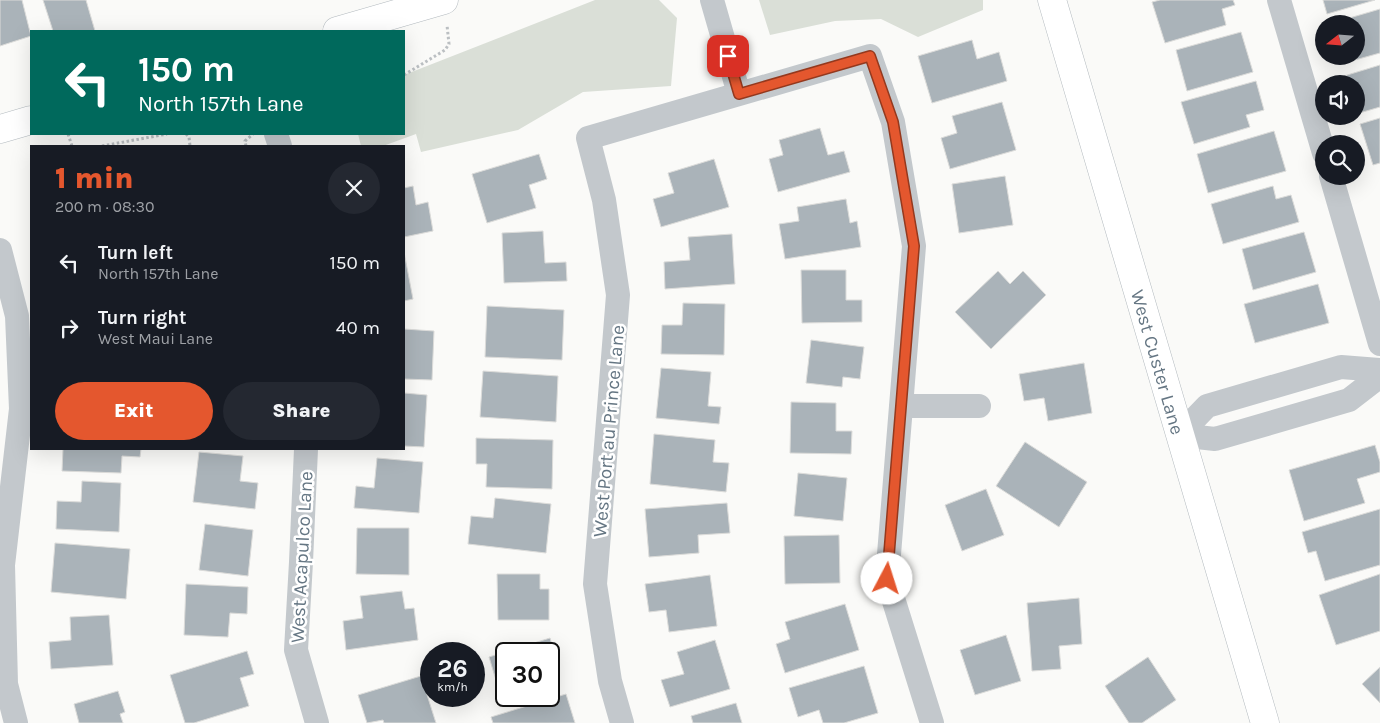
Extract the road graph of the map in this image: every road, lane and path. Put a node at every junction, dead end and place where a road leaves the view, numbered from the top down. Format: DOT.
graph roads {
  1 [pos="443,0"];
  2 [pos="712,0"];
  3 [pos="1052,0"];
  4 [pos="1279,0"];
  5 [pos="340,30"];
  6 [pos="405,74"];
  7 [pos="739,94"];
  8 [pos="30,120"];
  9 [pos="0,129"];
  10 [pos="162,135"];
  11 [pos="252,135"];
  12 [pos="1319,135"];
  13 [pos="107,145"];
  14 [pos="246,145"];
  15 [pos="1334,185"];
  16 [pos="0,250"];
  17 [pos="1380,344"];
  18 [pos="1380,370"];
  19 [pos="1380,376"];
  20 [pos="1295,380"];
  21 [pos="10,384"];
  22 [pos="901,406"];
  23 [pos="979,406"];
  24 [pos="1304,414"];
  25 [pos="1179,435"];
  26 [pos="306,450"];
  27 [pos="16,723"];
  28 [pos="317,723"];
  29 [pos="622,723"];
  30 [pos="932,723"];
  31 [pos="1265,723"];
  1 -- 5 [label="street"];
  1 -- 6 [label="path"];
  2 -- 7 [label="street"];
  3 -- 25 [label="street, West Custer Lane"];
  4 -- 12 [label="street"];
  7 -- 22 [label="street"];
  7 -- 29 [label="street, West Port au Prince Lane"];
  8 -- 9 [label="street"];
  10 -- 13 [label="path"];
  11 -- 14 [label="path"];
  15 -- 17 [label="street"];
  16 -- 21 [label="street"];
  18 -- 20 [label="street"];
  19 -- 24 [label="street"];
  20 -- 24 [label="street"];
  20 -- 25 [label="street"];
  21 -- 27 [label="street"];
  22 -- 23 [label="street"];
  22 -- 30 [label="street"];
  24 -- 25 [label="street"];
  25 -- 31 [label="street, West Custer Lane"];
  26 -- 28 [label="street, West Acapulco Lane"];
}
